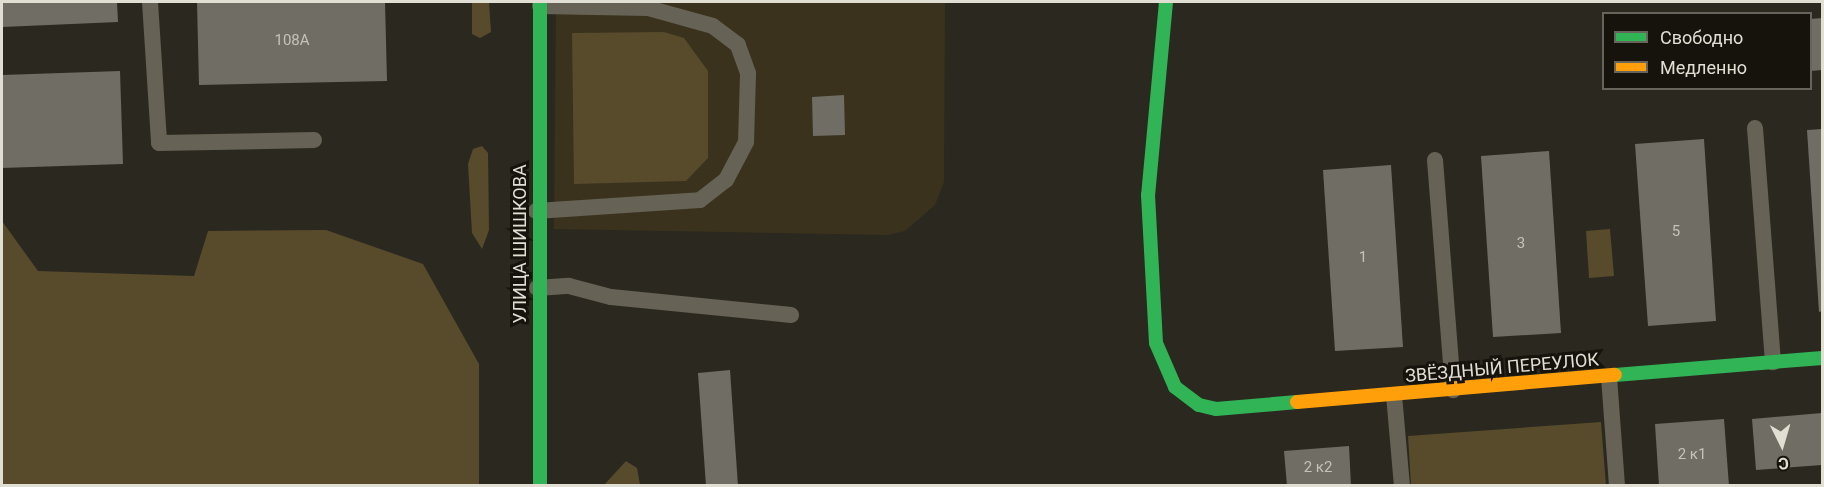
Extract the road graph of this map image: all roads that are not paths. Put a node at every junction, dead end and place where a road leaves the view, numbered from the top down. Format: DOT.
graph roads {
  1 [pos="150,2"];
  2 [pos="1166,2"];
  3 [pos="540,4"];
  4 [pos="1755,128"];
  5 [pos="314,140"];
  6 [pos="1435,160"];
  7 [pos="537,211"];
  8 [pos="537,288"];
  9 [pos="791,315"];
  10 [pos="1822,358"];
  11 [pos="1773,362"];
  12 [pos="1609,377"];
  13 [pos="1454,390"];
  14 [pos="1394,395"];
  15 [pos="540,486"];
  16 [pos="1401,486"];
  17 [pos="1617,486"];
  1 -- 5 [label="lane"];
  2 -- 14 [label="street, ЗВЁЗДНЫЙ ПЕРЕУЛОК"];
  3 -- 7 [label="street, УЛИЦА ШИШКОВА"];
  3 -- 7 [label="lane"];
  4 -- 11 [label="lane"];
  6 -- 13 [label="lane"];
  7 -- 8 [label="street, УЛИЦА ШИШКОВА"];
  8 -- 9 [label="lane"];
  8 -- 15 [label="street, УЛИЦА ШИШКОВА"];
  10 -- 11 [label="street, ЗВЁЗДНЫЙ ПЕРЕУЛОК"];
  11 -- 12 [label="street, ЗВЁЗДНЫЙ ПЕРЕУЛОК"];
  12 -- 13 [label="street, ЗВЁЗДНЫЙ ПЕРЕУЛОК"];
  12 -- 17 [label="lane"];
  13 -- 14 [label="street, ЗВЁЗДНЫЙ ПЕРЕУЛОК"];
  14 -- 16 [label="lane"];
}
